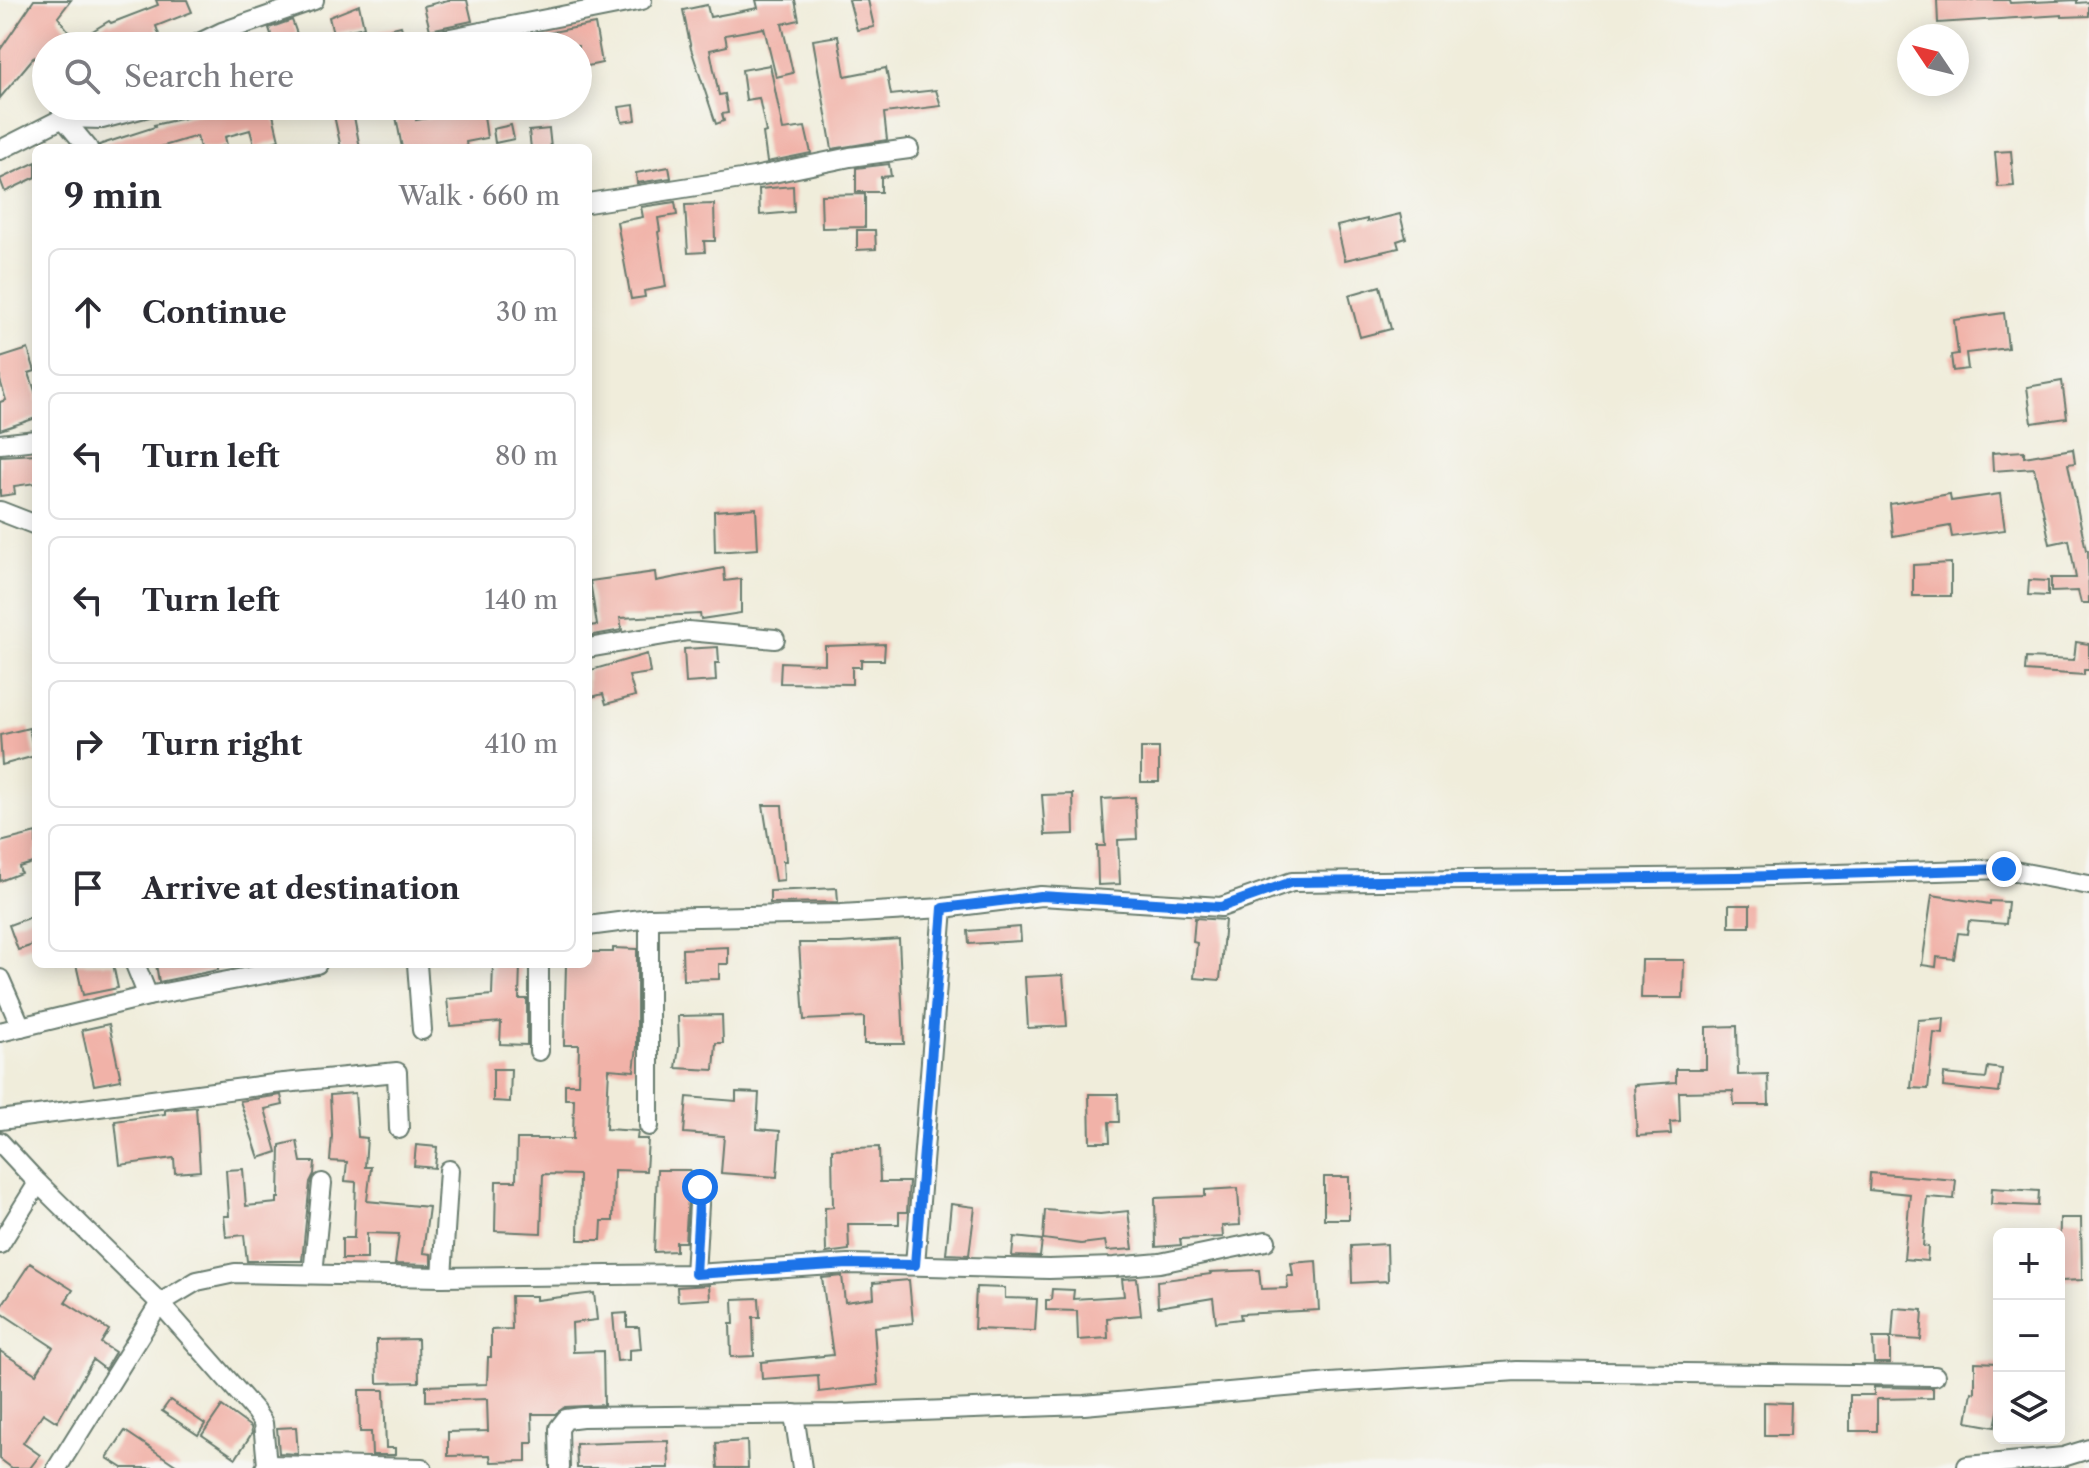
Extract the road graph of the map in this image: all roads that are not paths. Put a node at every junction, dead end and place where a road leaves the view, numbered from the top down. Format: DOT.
graph roads {
  1 [pos="314,0"];
  2 [pos="642,0"];
  3 [pos="222,32"];
  4 [pos="481,32"];
  5 [pos="59,120"];
  6 [pos="65,120"];
  7 [pos="85,144"];
  8 [pos="909,149"];
  9 [pos="0,150"];
  10 [pos="592,202"];
  11 [pos="32,440"];
  12 [pos="0,444"];
  13 [pos="0,511"];
  14 [pos="32,523"];
  15 [pos="775,639"];
  16 [pos="592,647"];
  17 [pos="2089,885"];
  18 [pos="943,908"];
  19 [pos="649,918"];
  20 [pos="592,925"];
  21 [pos="137,968"];
  22 [pos="279,968"];
  23 [pos="417,968"];
  24 [pos="539,968"];
  25 [pos="0,979"];
  26 [pos="148,996"];
  27 [pos="21,1027"];
  28 [pos="422,1030"];
  29 [pos="0,1032"];
  30 [pos="539,1051"];
  31 [pos="0,1120"];
  32 [pos="649,1126"];
  33 [pos="399,1129"];
  34 [pos="0,1142"];
  35 [pos="449,1170"];
  36 [pos="38,1183"];
  37 [pos="322,1183"];
  38 [pos="700,1187"];
  39 [pos="1266,1241"];
  40 [pos="0,1244"];
  41 [pos="915,1265"];
  42 [pos="313,1274"];
  43 [pos="695,1274"];
  44 [pos="442,1277"];
  45 [pos="160,1303"];
  46 [pos="1935,1376"];
  47 [pos="794,1414"];
  48 [pos="2089,1449"];
  49 [pos="266,1466"];
  50 [pos="1967,1466"];
  51 [pos="57,1468"];
  52 [pos="422,1468"];
  53 [pos="560,1468"];
  54 [pos="802,1468"];
  1 -- 3 [label="street"];
  2 -- 4 [label="street"];
  5 -- 9 [label="street"];
  6 -- 7 [label="street"];
  8 -- 10 [label="street"];
  11 -- 12 [label="street"];
  13 -- 14 [label="street"];
  15 -- 16 [label="street"];
  17 -- 18 [label="street"];
  18 -- 19 [label="street"];
  18 -- 41 [label="street"];
  19 -- 20 [label="street"];
  19 -- 32 [label="street"];
  21 -- 26 [label="street"];
  22 -- 26 [label="street"];
  23 -- 28 [label="street"];
  24 -- 30 [label="street"];
  25 -- 27 [label="street"];
  26 -- 27 [label="street"];
  27 -- 29 [label="street"];
  31 -- 33 [label="street"];
  34 -- 36 [label="street"];
  35 -- 44 [label="street"];
  36 -- 40 [label="street"];
  36 -- 45 [label="street"];
  37 -- 42 [label="street"];
  38 -- 43 [label="street"];
  39 -- 41 [label="street"];
  41 -- 43 [label="street"];
  42 -- 44 [label="street"];
  42 -- 45 [label="street"];
  43 -- 44 [label="street"];
  45 -- 49 [label="street"];
  45 -- 51 [label="street"];
  46 -- 47 [label="street"];
  47 -- 53 [label="street"];
  47 -- 54 [label="street"];
  48 -- 50 [label="street"];
  49 -- 52 [label="street"];
}
